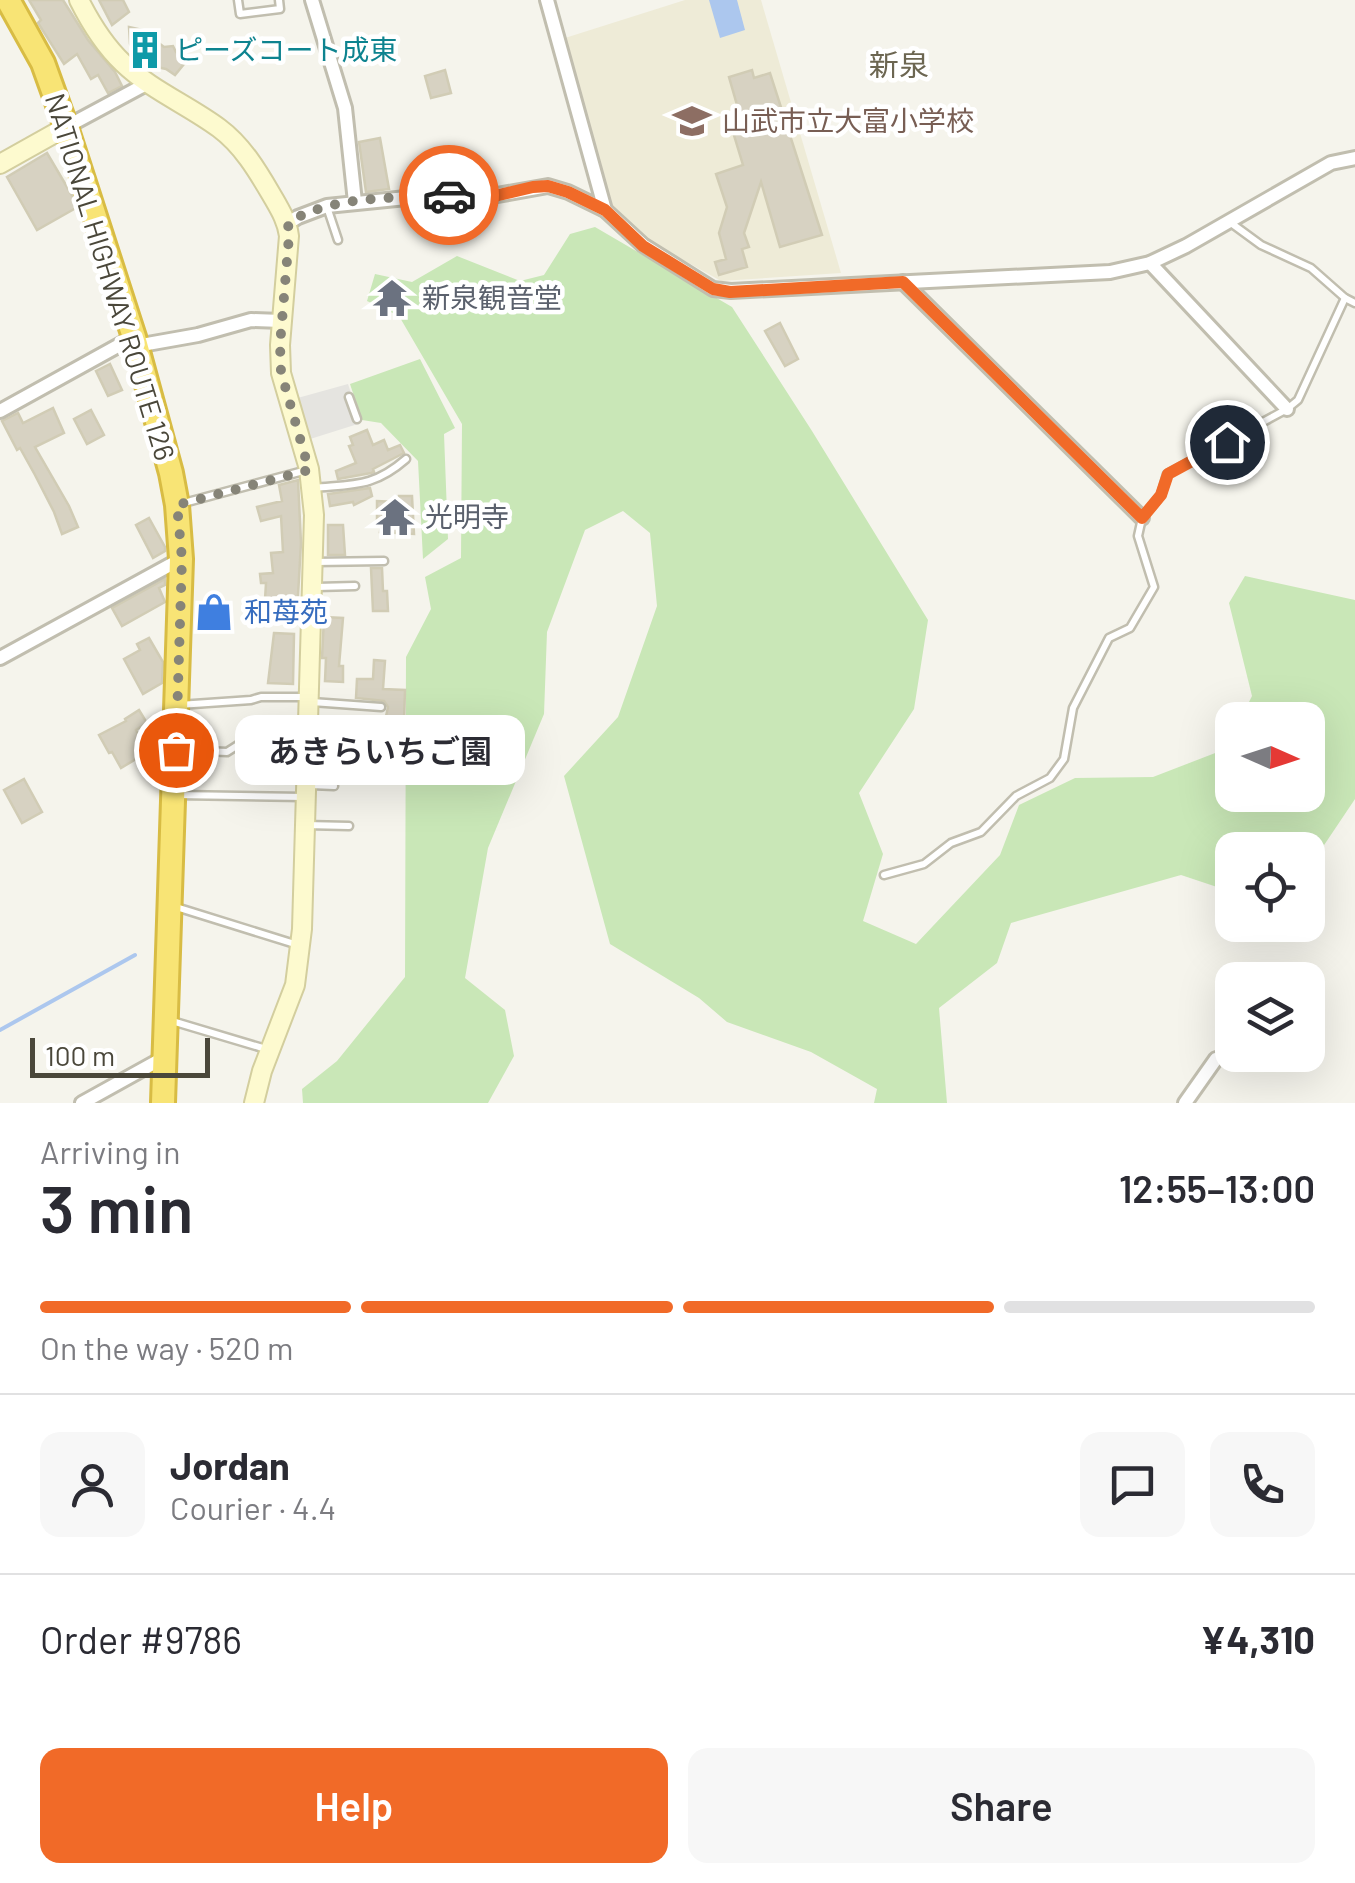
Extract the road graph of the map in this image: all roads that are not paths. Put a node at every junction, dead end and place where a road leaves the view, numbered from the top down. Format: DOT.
graph roads {
  1 [pos="8,0"];
  2 [pos="79,0"];
  3 [pos="238,0"];
  4 [pos="279,0"];
  5 [pos="312,0"];
  6 [pos="547,0"];
  7 [pos="148,83"];
  8 [pos="66,127"];
  9 [pos="1355,158"];
  10 [pos="0,164"];
  11 [pos="355,202"];
  12 [pos="327,206"];
  13 [pos="605,210"];
  14 [pos="1228,221"];
  15 [pos="288,223"];
  16 [pos="338,240"];
  17 [pos="1150,263"];
  18 [pos="903,282"];
  19 [pos="1345,298"];
  20 [pos="1355,302"];
  21 [pos="282,321"];
  22 [pos="135,342"];
  23 [pos="350,397"];
  24 [pos="1287,409"];
  25 [pos="0,411"];
  26 [pos="356,419"];
  27 [pos="406,459"];
  28 [pos="310,479"];
  29 [pos="177,505"];
  30 [pos="1142,518"];
  31 [pos="182,559"];
  32 [pos="384,561"];
  33 [pos="314,562"];
  34 [pos="356,586"];
  35 [pos="312,587"];
  36 [pos="0,658"];
  37 [pos="308,699"];
  38 [pos="178,705"];
  39 [pos="381,708"];
  40 [pos="268,746"];
  41 [pos="176,750"];
  42 [pos="306,755"];
  43 [pos="375,756"];
  44 [pos="334,786"];
  45 [pos="305,790"];
  46 [pos="174,795"];
  47 [pos="304,825"];
  48 [pos="349,826"];
  49 [pos="884,875"];
  50 [pos="170,906"];
  51 [pos="300,946"];
  52 [pos="166,1020"];
  53 [pos="270,1051"];
  54 [pos="165,1057"];
  55 [pos="1215,1060"];
  56 [pos="82,1103"];
  57 [pos="163,1103"];
  58 [pos="254,1103"];
  59 [pos="1186,1103"];
  1 -- 8 [label="highway, NATIONAL HIGHWAY ROUTE 126"];
  2 -- 7 [label="street"];
  3 -- 4 [label="lane"];
  5 -- 11 [label="street"];
  6 -- 13 [label="street"];
  7 -- 8 [label="street"];
  7 -- 15 [label="street"];
  8 -- 10 [label="street"];
  8 -- 22 [label="highway, NATIONAL HIGHWAY ROUTE 126"];
  9 -- 14 [label="street"];
  11 -- 12 [label="street"];
  11 -- 13 [label="street"];
  12 -- 15 [label="street"];
  12 -- 16 [label="lane"];
  13 -- 18 [label="street"];
  14 -- 17 [label="street"];
  14 -- 19 [label="lane"];
  15 -- 21 [label="street"];
  17 -- 18 [label="street"];
  17 -- 24 [label="street"];
  18 -- 30 [label="street"];
  19 -- 20 [label="lane"];
  19 -- 24 [label="lane"];
  21 -- 22 [label="street"];
  21 -- 28 [label="street"];
  22 -- 25 [label="street"];
  22 -- 29 [label="highway, NATIONAL HIGHWAY ROUTE 126"];
  23 -- 26 [label="lane"];
  24 -- 30 [label="lane"];
  27 -- 28 [label="lane"];
  28 -- 29 [label="lane"];
  28 -- 33 [label="street"];
  29 -- 31 [label="highway, NATIONAL HIGHWAY ROUTE 126"];
  30 -- 49 [label="lane"];
  31 -- 36 [label="street"];
  31 -- 38 [label="highway, NATIONAL HIGHWAY ROUTE 126"];
  32 -- 33 [label="lane"];
  33 -- 35 [label="street"];
  34 -- 35 [label="lane"];
  35 -- 37 [label="street"];
  37 -- 38 [label="lane"];
  37 -- 39 [label="lane"];
  37 -- 42 [label="street"];
  38 -- 41 [label="highway, NATIONAL HIGHWAY ROUTE 126"];
  40 -- 41 [label="lane"];
  41 -- 46 [label="highway, NATIONAL HIGHWAY ROUTE 126"];
  42 -- 43 [label="lane"];
  42 -- 45 [label="street"];
  44 -- 45 [label="lane"];
  45 -- 46 [label="lane"];
  45 -- 47 [label="street"];
  46 -- 50 [label="highway, NATIONAL HIGHWAY ROUTE 126"];
  47 -- 48 [label="lane"];
  47 -- 51 [label="street"];
  50 -- 51 [label="lane"];
  50 -- 52 [label="highway, NATIONAL HIGHWAY ROUTE 126"];
  51 -- 53 [label="street"];
  52 -- 53 [label="lane"];
  52 -- 54 [label="highway, NATIONAL HIGHWAY ROUTE 126"];
  53 -- 58 [label="street"];
  54 -- 56 [label="street"];
  54 -- 57 [label="highway, NATIONAL HIGHWAY ROUTE 126"];
  55 -- 59 [label="street"];
}
